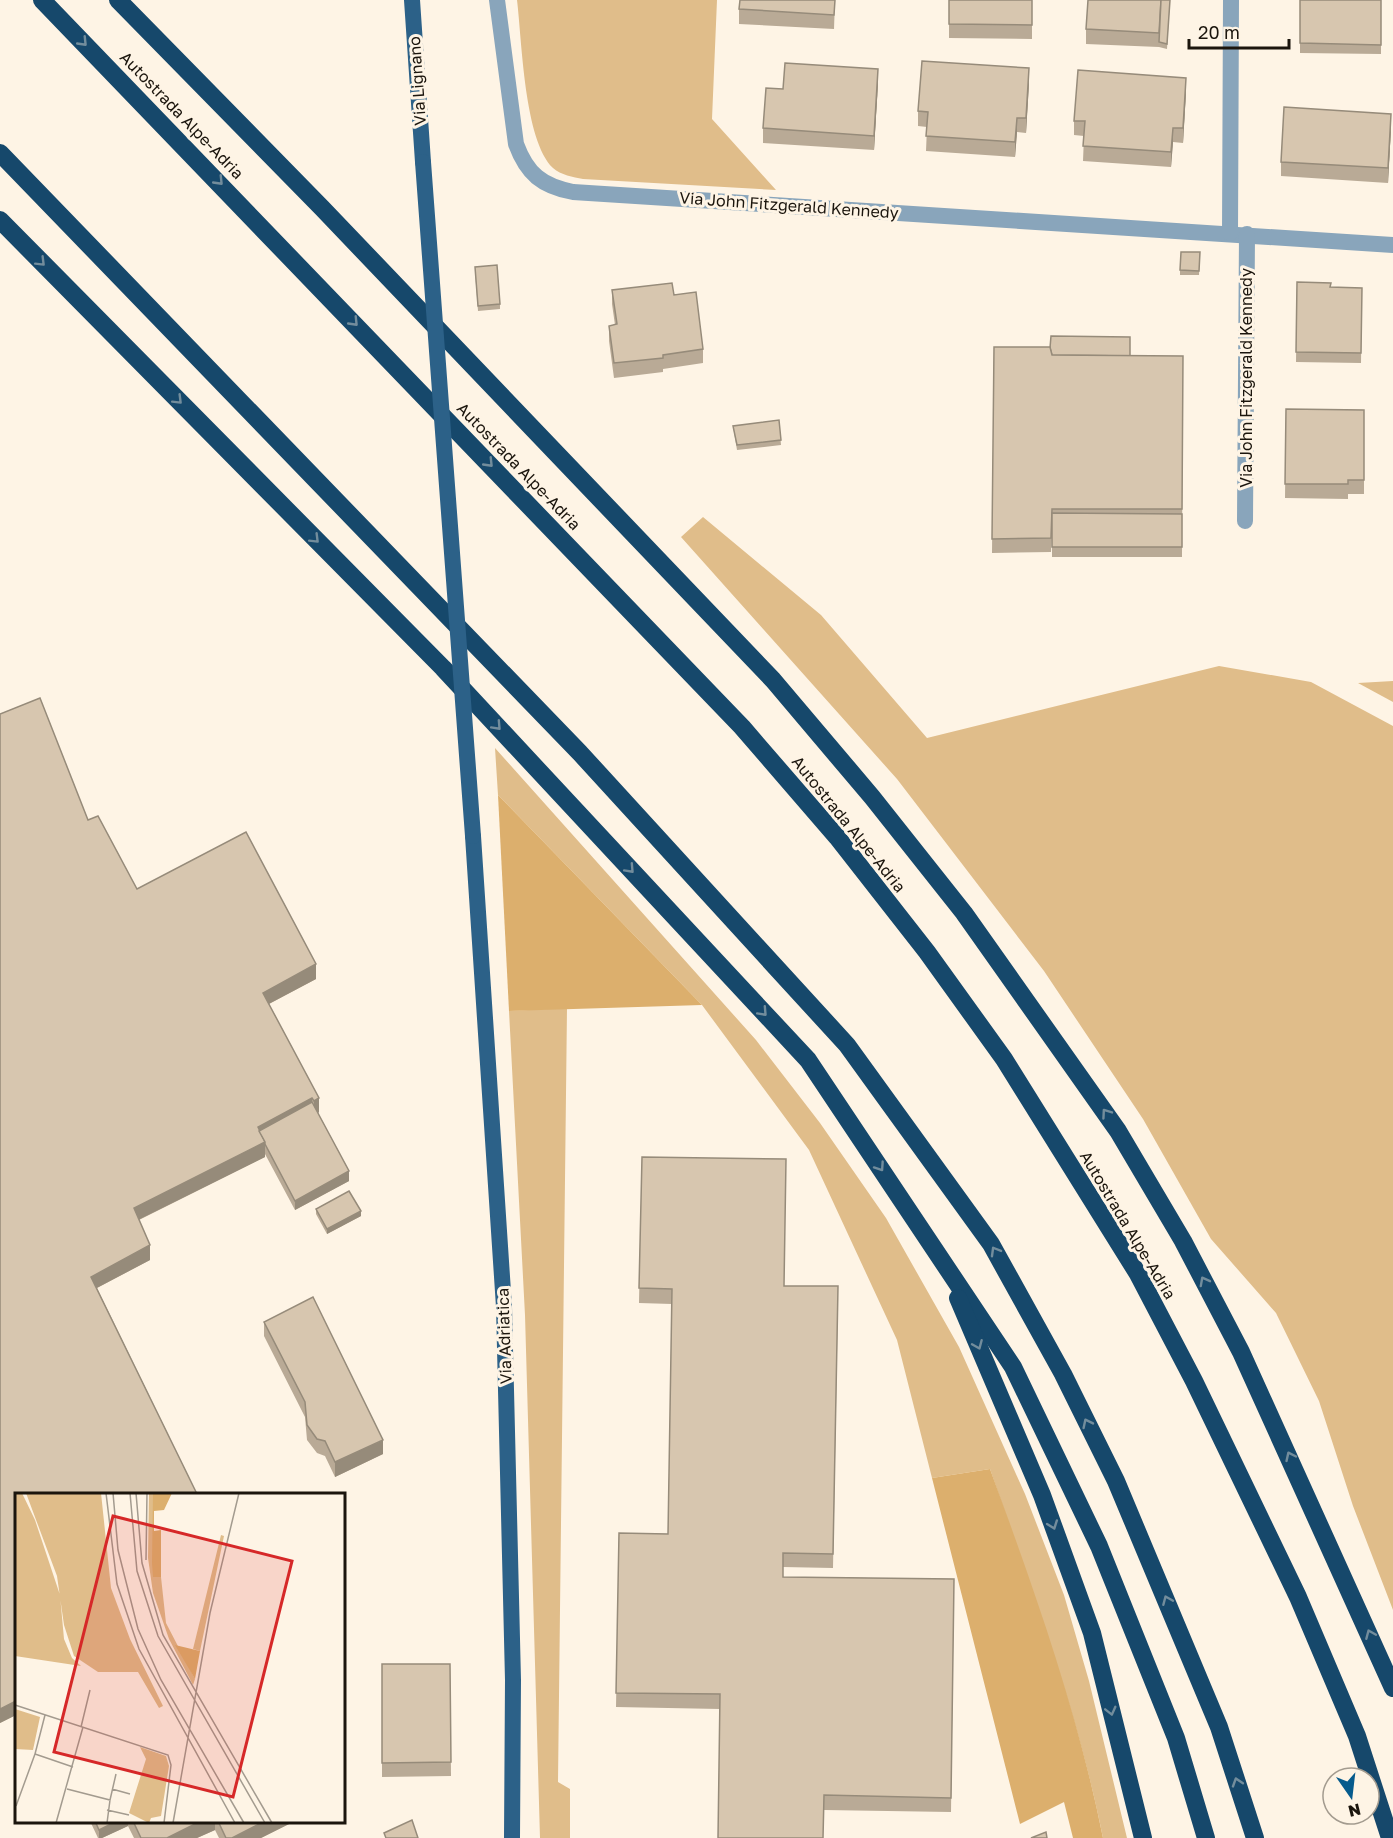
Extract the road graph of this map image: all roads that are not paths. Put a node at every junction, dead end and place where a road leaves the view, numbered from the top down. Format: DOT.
graph roads {
  1 [pos="42,0"];
  2 [pos="118,0"];
  3 [pos="412,0"];
  4 [pos="497,0"];
  5 [pos="1231,0"];
  6 [pos="0,153"];
  7 [pos="0,220"];
  8 [pos="1230,233"];
  9 [pos="1247,234"];
  10 [pos="1393,245"];
  11 [pos="1245,521"];
  12 [pos="473,836"];
  13 [pos="938,1252"];
  14 [pos="1393,1688"];
  15 [pos="512,1838"];
  16 [pos="1143,1838"];
  17 [pos="1206,1838"];
  18 [pos="1255,1838"];
  19 [pos="1390,1838"];
  1 -- 19 [label="highway, Autostrada Alpe-Adria, one-way"];
  14 -- 2 [label="highway, Autostrada Alpe-Adria, one-way"];
  3 -- 12 [label="main road, Via Lignano, bridge"];
  4 -- 8 [label="street, Via John Fitzgerald Kennedy"];
  5 -- 8 [label="street"];
  18 -- 6 [label="highway, one-way"];
  7 -- 13 [label="highway, one-way"];
  8 -- 9 [label="street, Via John Fitzgerald Kennedy"];
  9 -- 10 [label="street, Via John Fitzgerald Kennedy"];
  9 -- 11 [label="street, Via John Fitzgerald Kennedy"];
  12 -- 15 [label="main road, Via Adriatica"];
  13 -- 16 [label="highway, one-way"];
  13 -- 17 [label="highway"];
}
